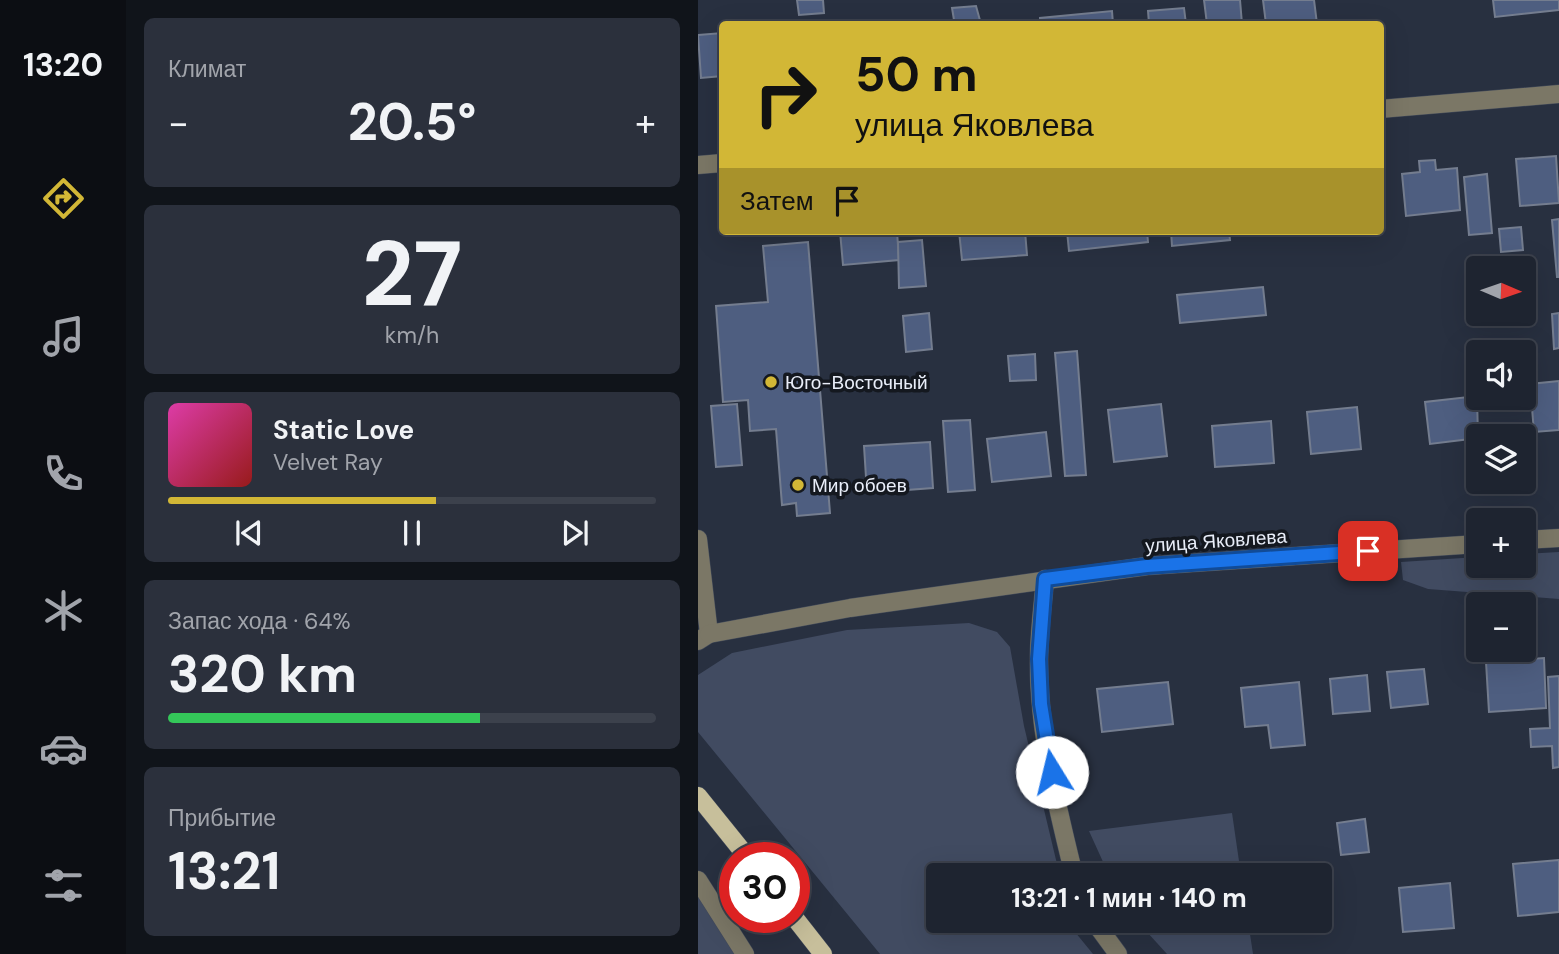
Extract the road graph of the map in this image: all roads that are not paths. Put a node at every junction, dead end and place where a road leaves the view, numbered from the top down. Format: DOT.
graph roads {
  1 [pos="1559,94"];
  2 [pos="1384,108"];
  3 [pos="719,163"];
  4 [pos="698,165"];
  5 [pos="1559,538"];
  6 [pos="698,539"];
  7 [pos="1536,539"];
  8 [pos="1466,545"];
  9 [pos="1045,579"];
  10 [pos="703,638"];
  11 [pos="698,796"];
  12 [pos="735,842"];
  13 [pos="1071,863"];
  14 [pos="698,880"];
  15 [pos="807,933"];
  16 [pos="1103,933"];
  17 [pos="745,954"];
  18 [pos="823,954"];
  19 [pos="1118,954"];
  1 -- 2 [label="street"];
  3 -- 4 [label="street"];
  5 -- 7 [label="street"];
  6 -- 10 [label="street"];
  8 -- 9 [label="street, улица Яковлева"];
  9 -- 10 [label="street, улица Яковлева"];
  9 -- 13 [label="street"];
  11 -- 12 [label="main road"];
  14 -- 17 [label="street"];
  15 -- 18 [label="main road"];
  16 -- 19 [label="street"];
}
